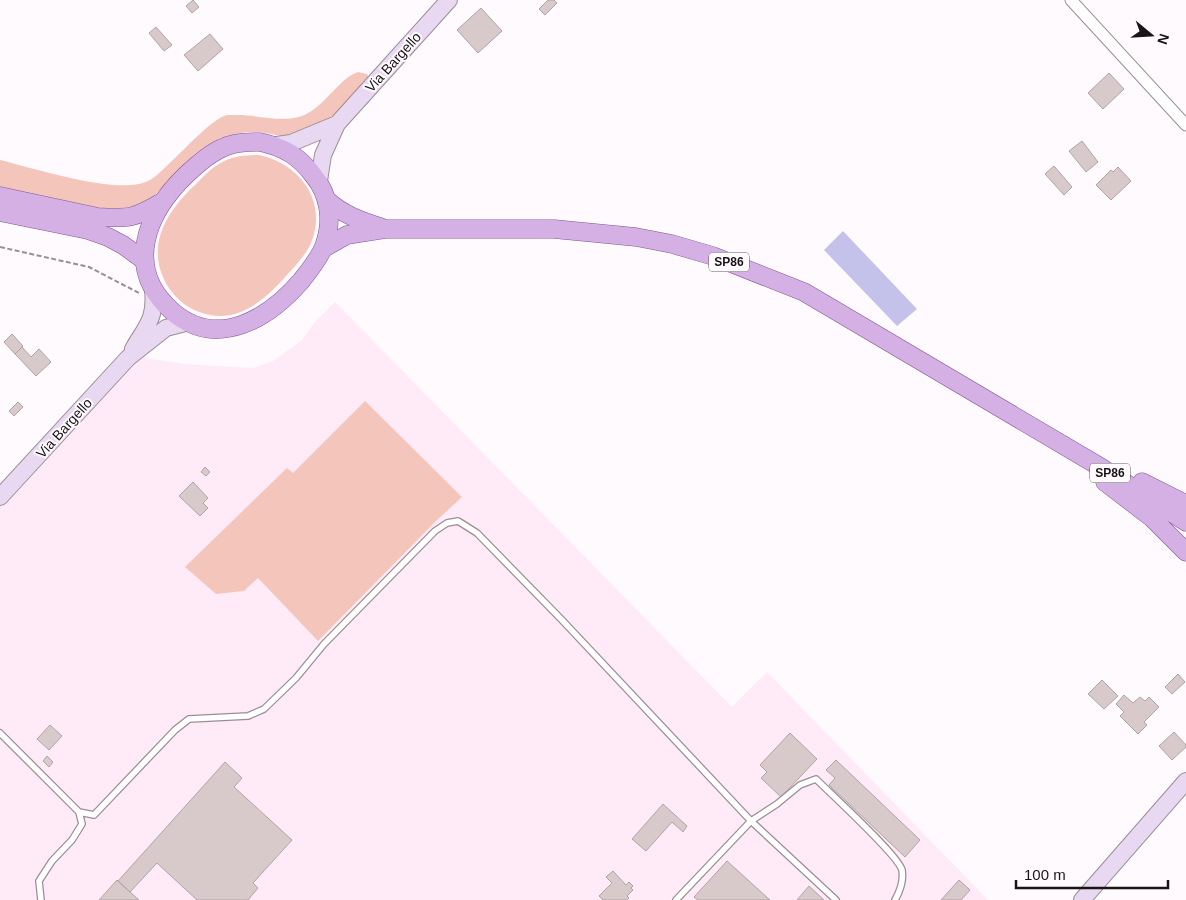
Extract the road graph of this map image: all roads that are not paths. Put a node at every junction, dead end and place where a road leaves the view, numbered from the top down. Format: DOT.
graph roads {
  1 [pos="449,0"];
  2 [pos="1071,0"];
  3 [pos="337,124"];
  4 [pos="1186,125"];
  5 [pos="277,145"];
  6 [pos="319,181"];
  7 [pos="0,196"];
  8 [pos="327,200"];
  9 [pos="162,202"];
  10 [pos="0,212"];
  11 [pos="386,229"];
  12 [pos="324,248"];
  13 [pos="145,261"];
  14 [pos="149,293"];
  15 [pos="189,322"];
  16 [pos="128,358"];
  17 [pos="1032,427"];
  18 [pos="0,497"];
  19 [pos="1186,504"];
  20 [pos="1186,522"];
  21 [pos="1186,552"];
  22 [pos="0,733"];
  23 [pos="1186,782"];
  24 [pos="78,812"];
  25 [pos="751,821"];
  26 [pos="40,900"];
  27 [pos="676,900"];
  28 [pos="836,900"];
  29 [pos="895,900"];
  30 [pos="1082,900"];
  1 -- 3 [label="street, Via Bargello"];
  2 -- 4 [label="street"];
  3 -- 5 [label="street, Via Bargello"];
  3 -- 6 [label="street, Via Bargello"];
  5 -- 6 [label="main road"];
  5 -- 9 [label="main road"];
  6 -- 8 [label="main road"];
  7 -- 9 [label="main road"];
  8 -- 11 [label="main road, SP86"];
  8 -- 12 [label="main road"];
  9 -- 13 [label="main road"];
  10 -- 13 [label="main road"];
  11 -- 12 [label="main road, SP86"];
  11 -- 17 [label="main road, SP86"];
  12 -- 15 [label="main road"];
  13 -- 14 [label="main road"];
  14 -- 15 [label="main road"];
  14 -- 16 [label="street, Via Bargello"];
  15 -- 16 [label="street, Via Bargello"];
  16 -- 18 [label="street, Via Bargello"];
  17 -- 19 [label="main road"];
  17 -- 20 [label="main road, SP86"];
  17 -- 21 [label="main road"];
  22 -- 24 [label="lane"];
  23 -- 30 [label="street"];
  24 -- 25 [label="lane"];
  24 -- 26 [label="lane"];
  25 -- 27 [label="lane"];
  25 -- 28 [label="lane"];
  25 -- 29 [label="lane"];
}
